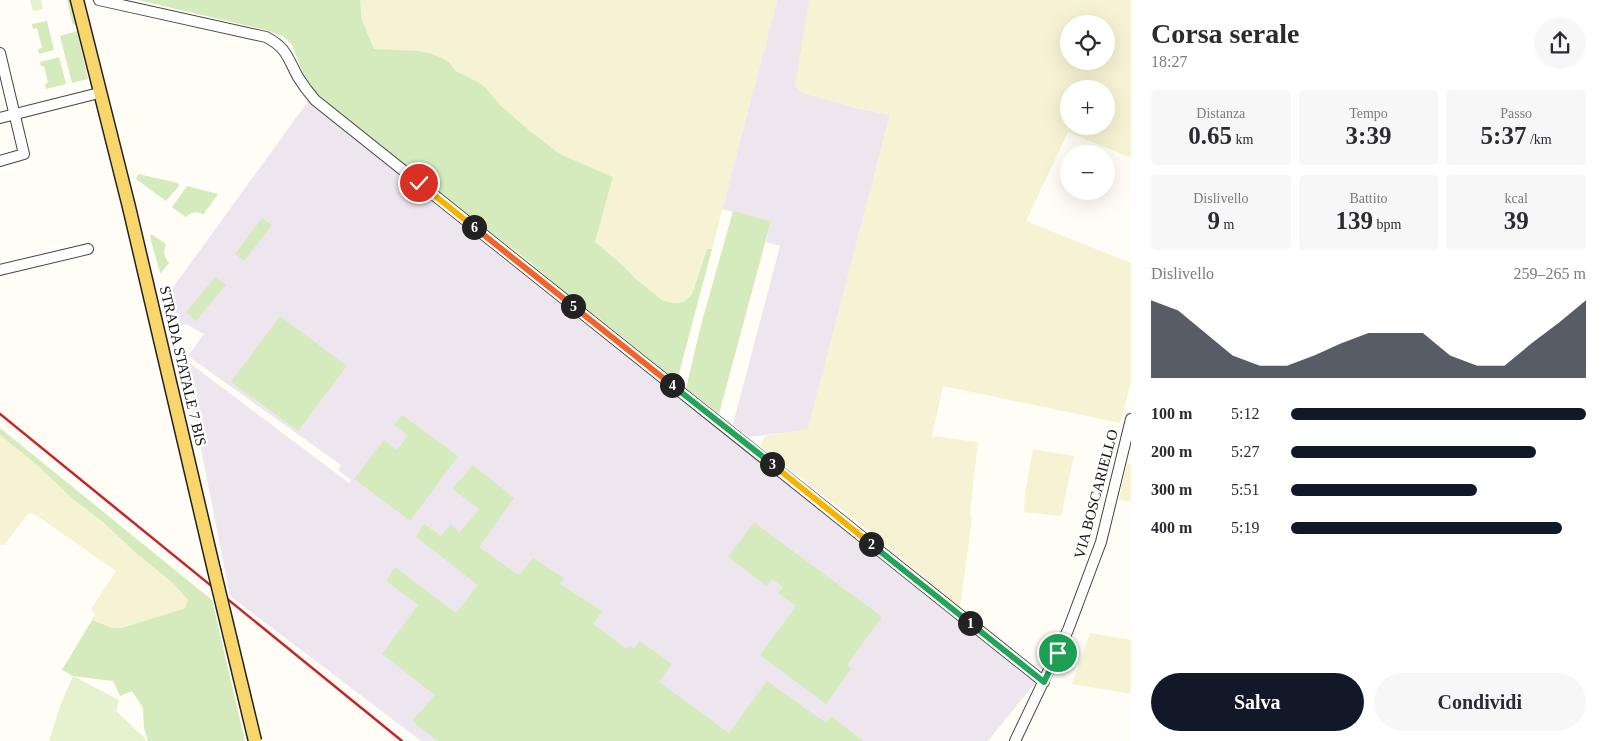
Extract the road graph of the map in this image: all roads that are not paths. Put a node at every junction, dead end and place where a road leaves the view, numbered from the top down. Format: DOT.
graph roads {
  1 [pos="77,0"];
  2 [pos="99,0"];
  3 [pos="0,53"];
  4 [pos="99,93"];
  5 [pos="15,114"];
  6 [pos="0,118"];
  7 [pos="0,160"];
  8 [pos="88,249"];
  9 [pos="0,270"];
  10 [pos="1131,419"];
  11 [pos="1044,682"];
  12 [pos="255,741"];
  13 [pos="1016,741"];
  1 -- 4 [label="main road, STRADA STATALE 7 BIS"];
  2 -- 11 [label="street"];
  3 -- 5 [label="street"];
  4 -- 5 [label="street"];
  4 -- 12 [label="main road, STRADA STATALE 7 BIS, bridge"];
  5 -- 6 [label="street"];
  5 -- 7 [label="street"];
  8 -- 9 [label="street"];
  10 -- 11 [label="street, VIA BOSCARIELLO"];
  11 -- 13 [label="street, VIA BOSCARIELLO"];
}
